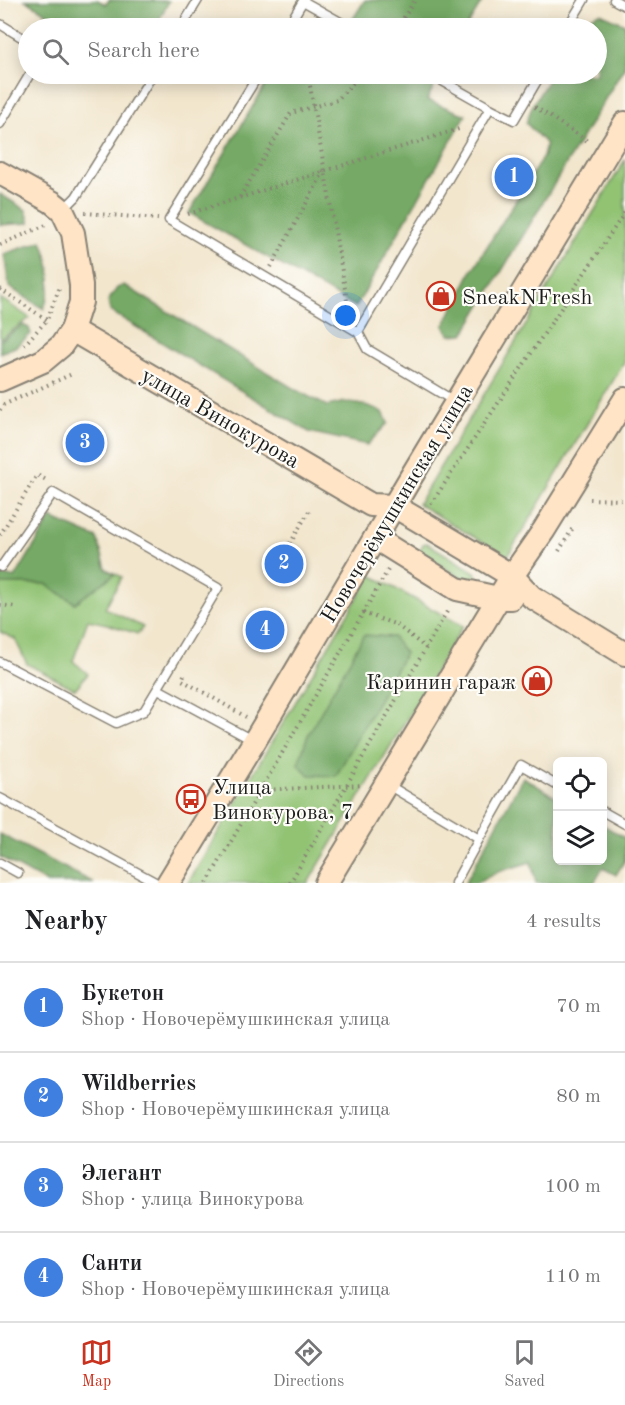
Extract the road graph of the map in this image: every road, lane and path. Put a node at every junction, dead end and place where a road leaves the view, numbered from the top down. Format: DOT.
graph roads {
  1 [pos="198,0"];
  2 [pos="415,0"];
  3 [pos="584,0"];
  4 [pos="614,0"];
  5 [pos="303,1"];
  6 [pos="625,6"];
  7 [pos="187,18"];
  8 [pos="293,18"];
  9 [pos="333,18"];
  10 [pos="403,18"];
  11 [pos="573,18"];
  12 [pos="0,24"];
  13 [pos="18,35"];
  14 [pos="24,84"];
  15 [pos="147,84"];
  16 [pos="253,84"];
  17 [pos="310,84"];
  18 [pos="352,84"];
  19 [pos="448,84"];
  20 [pos="535,84"];
  21 [pos="525,100"];
  22 [pos="0,104"];
  23 [pos="314,107"];
  24 [pos="490,108"];
  25 [pos="9,109"];
  26 [pos="483,121"];
  27 [pos="625,123"];
  28 [pos="0,124"];
  29 [pos="592,144"];
  30 [pos="325,171"];
  31 [pos="0,173"];
  32 [pos="239,198"];
  33 [pos="625,212"];
  34 [pos="54,218"];
  35 [pos="169,220"];
  36 [pos="49,235"];
  37 [pos="0,245"];
  38 [pos="265,277"];
  39 [pos="60,283"];
  40 [pos="0,289"];
  41 [pos="47,320"];
  42 [pos="72,330"];
  43 [pos="355,330"];
  44 [pos="20,349"];
  45 [pos="72,374"];
  46 [pos="0,380"];
  47 [pos="625,399"];
  48 [pos="456,402"];
  49 [pos="0,410"];
  50 [pos="58,487"];
  51 [pos="590,499"];
  52 [pos="625,500"];
  53 [pos="371,505"];
  54 [pos="394,506"];
  55 [pos="309,511"];
  56 [pos="418,520"];
  57 [pos="0,535"];
  58 [pos="375,538"];
  59 [pos="399,552"];
  60 [pos="284,554"];
  61 [pos="0,566"];
  62 [pos="512,576"];
  63 [pos="532,597"];
  64 [pos="498,598"];
  65 [pos="0,605"];
  66 [pos="15,607"];
  67 [pos="450,608"];
  68 [pos="363,613"];
  69 [pos="426,648"];
  70 [pos="625,654"];
  71 [pos="0,662"];
  72 [pos="187,670"];
  73 [pos="158,689"];
  74 [pos="247,717"];
  75 [pos="254,742"];
  76 [pos="553,783"];
  77 [pos="375,784"];
  78 [pos="346,785"];
  79 [pos="261,790"];
  80 [pos="0,798"];
  81 [pos="607,813"];
  82 [pos="625,824"];
  83 [pos="479,839"];
  84 [pos="0,863"];
  85 [pos="18,873"];
  86 [pos="157,883"];
  87 [pos="168,883"];
  88 [pos="207,883"];
  89 [pos="290,883"];
  90 [pos="326,883"];
  91 [pos="455,883"];
  1 -- 7 [label="lane"];
  2 -- 10 [label="path"];
  3 -- 11 [label="lane"];
  4 -- 6 [label="lane"];
  5 -- 8 [label="lane"];
  5 -- 9 [label="lane"];
  12 -- 13 [label="lane"];
  14 -- 25 [label="lane"];
  15 -- 34 [label="lane"];
  16 -- 35 [label="lane"];
  17 -- 23 [label="path"];
  18 -- 23 [label="path"];
  19 -- 24 [label="lane"];
  20 -- 21 [label="lane"];
  21 -- 24 [label="lane"];
  21 -- 29 [label="path"];
  22 -- 25 [label="lane"];
  23 -- 30 [label="path"];
  23 -- 32 [label="path"];
  24 -- 26 [label="lane"];
  25 -- 28 [label="lane"];
  26 -- 30 [label="path"];
  26 -- 43 [label="lane"];
  27 -- 48 [label="street, Новочерёмушкинская улица"];
  30 -- 32 [label="path"];
  30 -- 38 [label="path"];
  30 -- 43 [label="path"];
  31 -- 34 [label="street"];
  32 -- 35 [label="path"];
  33 -- 56 [label="path"];
  34 -- 35 [label="path"];
  34 -- 36 [label="path"];
  34 -- 37 [label="path"];
  34 -- 42 [label="street"];
  35 -- 38 [label="lane"];
  38 -- 43 [label="lane"];
  39 -- 41 [label="path"];
  40 -- 41 [label="path"];
  41 -- 44 [label="path"];
  42 -- 46 [label="street"];
  42 -- 53 [label="street, улица Винокурова"];
  43 -- 48 [label="lane"];
  45 -- 49 [label="path"];
  47 -- 62 [label="street"];
  48 -- 54 [label="street, Новочерёмушкинская улица"];
  50 -- 57 [label="path"];
  51 -- 52 [label="path"];
  53 -- 54 [label="street, улица Винокурова"];
  53 -- 58 [label="street"];
  54 -- 56 [label="street, улица Винокурова"];
  54 -- 58 [label="street, Новочерёмушкинская улица"];
  55 -- 60 [label="path"];
  56 -- 62 [label="street, улица Винокурова"];
  58 -- 59 [label="street"];
  58 -- 75 [label="street, Новочерёмушкинская улица"];
  59 -- 64 [label="street"];
  59 -- 68 [label="path"];
  61 -- 73 [label="lane"];
  62 -- 63 [label="street, улица Винокурова"];
  62 -- 64 [label="street"];
  63 -- 64 [label="street"];
  63 -- 70 [label="street, улица Винокурова"];
  64 -- 77 [label="street"];
  65 -- 66 [label="path"];
  67 -- 69 [label="path"];
  68 -- 69 [label="path"];
  68 -- 79 [label="path"];
  69 -- 78 [label="path"];
  71 -- 73 [label="lane"];
  72 -- 74 [label="path"];
  73 -- 75 [label="lane"];
  75 -- 87 [label="street, Новочерёмушкинская улица"];
  76 -- 83 [label="lane"];
  77 -- 78 [label="path"];
  77 -- 83 [label="lane"];
  77 -- 90 [label="street"];
  78 -- 79 [label="path"];
  78 -- 89 [label="path"];
  79 -- 88 [label="path"];
  80 -- 86 [label="lane"];
  81 -- 82 [label="lane"];
  83 -- 91 [label="lane"];
  84 -- 85 [label="lane"];
}
